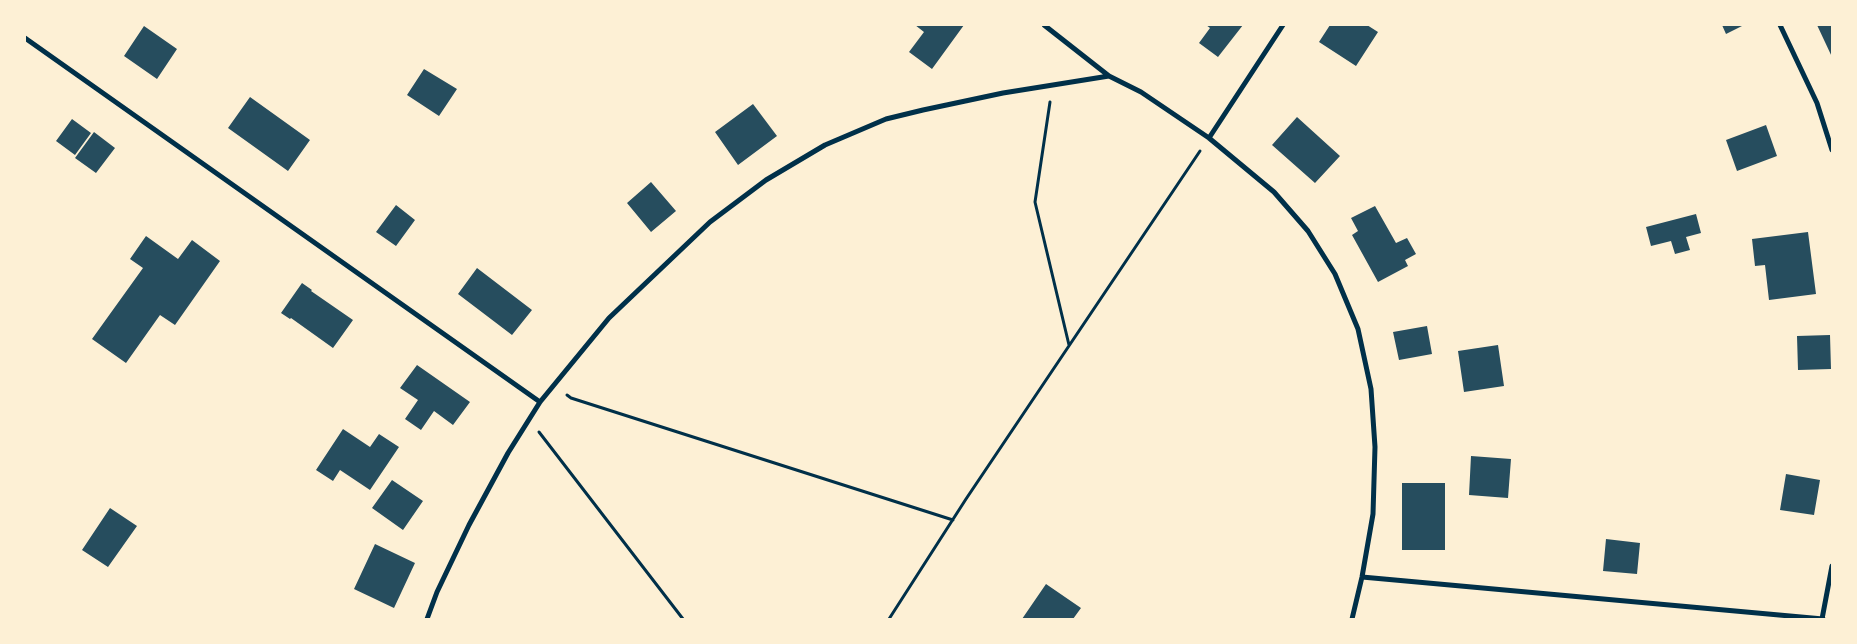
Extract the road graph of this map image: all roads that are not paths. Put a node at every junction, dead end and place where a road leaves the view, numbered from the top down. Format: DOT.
graph roads {
  1 [pos="1044,25"];
  2 [pos="1284,25"];
  3 [pos="1780,25"];
  4 [pos="25,38"];
  5 [pos="1109,76"];
  6 [pos="1208,138"];
  7 [pos="1832,150"];
  8 [pos="540,402"];
  9 [pos="1832,566"];
  10 [pos="1362,577"];
  11 [pos="427,619"];
  12 [pos="1352,619"];
  13 [pos="1823,619"];
  1 -- 5 [label="street"];
  2 -- 6 [label="street"];
  3 -- 7 [label="street"];
  4 -- 8 [label="street"];
  5 -- 6 [label="street"];
  5 -- 8 [label="street"];
  6 -- 10 [label="street"];
  8 -- 11 [label="street"];
  9 -- 13 [label="street"];
  10 -- 12 [label="street"];
  10 -- 13 [label="street"];
}
